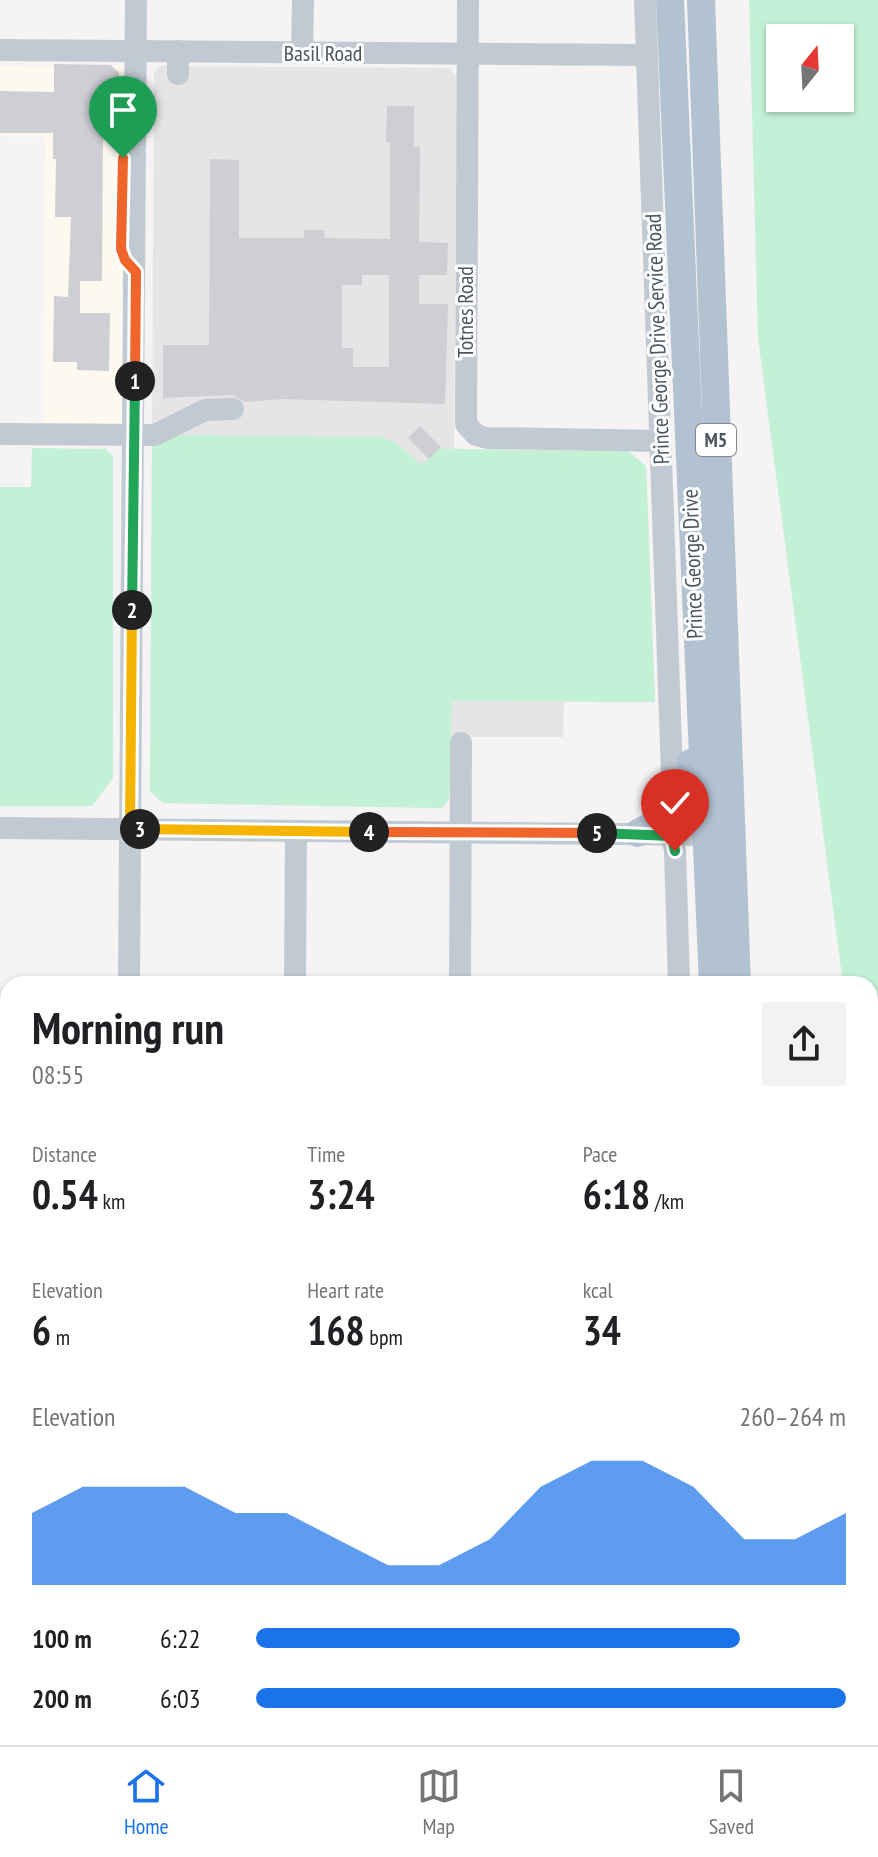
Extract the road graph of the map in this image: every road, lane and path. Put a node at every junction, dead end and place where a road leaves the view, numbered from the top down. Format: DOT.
graph roads {
  1 [pos="136,0"];
  2 [pos="303,0"];
  3 [pos="468,0"];
  4 [pos="645,0"];
  5 [pos="670,0"];
  6 [pos="701,0"];
  7 [pos="0,50"];
  8 [pos="136,51"];
  9 [pos="302,53"];
  10 [pos="467,53"];
  11 [pos="647,55"];
  12 [pos="136,137"];
  13 [pos="136,272"];
  14 [pos="233,409"];
  15 [pos="0,434"];
  16 [pos="134,435"];
  17 [pos="660,441"];
  18 [pos="696,654"];
  19 [pos="461,743"];
  20 [pos="672,774"];
  21 [pos="671,826"];
  22 [pos="0,828"];
  23 [pos="130,828"];
  24 [pos="296,832"];
  25 [pos="461,833"];
  26 [pos="638,833"];
  27 [pos="717,835"];
  28 [pos="129,976"];
  29 [pos="295,976"];
  30 [pos="460,976"];
  31 [pos="679,976"];
  32 [pos="713,976"];
  33 [pos="736,976"];
  1 -- 8 [label="street"];
  2 -- 9 [label="street"];
  3 -- 10 [label="street, Totnes Road"];
  4 -- 11 [label="street, Prince George Drive Service Road"];
  5 -- 18 [label="main road, Prince George Drive / M5"];
  6 -- 27 [label="main road, Prince George Drive / M5"];
  7 -- 8 [label="street, Basil Road"];
  8 -- 9 [label="street, Basil Road"];
  8 -- 12 [label="street"];
  9 -- 10 [label="street, Basil Road"];
  10 -- 11 [label="street, Basil Road"];
  10 -- 17 [label="street, Totnes Road"];
  11 -- 17 [label="street, Prince George Drive Service Road"];
  12 -- 13 [label="street"];
  12 -- 13 [label="street"];
  13 -- 16 [label="street"];
  14 -- 16 [label="street"];
  15 -- 16 [label="street"];
  16 -- 23 [label="street"];
  17 -- 20 [label="street, Prince George Drive Service Road"];
  18 -- 21 [label="main road"];
  18 -- 27 [label="main road, Prince George Drive / M5"];
  19 -- 25 [label="street"];
  21 -- 26 [label="main road"];
  21 -- 27 [label="street"];
  21 -- 31 [label="street"];
  22 -- 23 [label="street"];
  23 -- 24 [label="street"];
  23 -- 28 [label="street"];
  24 -- 25 [label="street"];
  24 -- 29 [label="street"];
  25 -- 26 [label="street"];
  25 -- 30 [label="street"];
  27 -- 32 [label="main road, Prince George Drive / M5"];
  27 -- 33 [label="main road, Prince George Drive / M5"];
}
